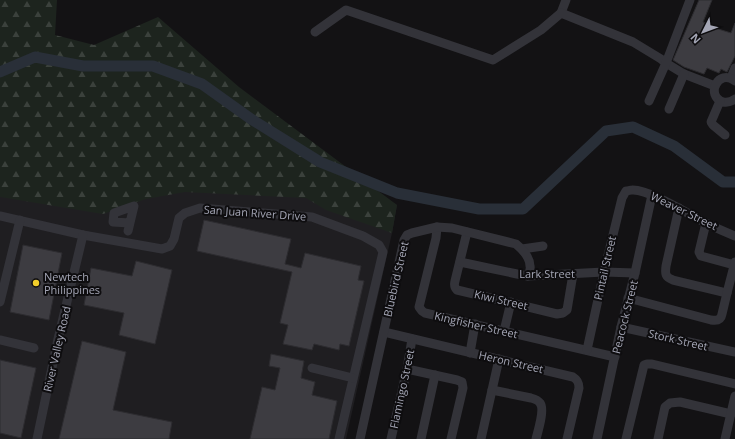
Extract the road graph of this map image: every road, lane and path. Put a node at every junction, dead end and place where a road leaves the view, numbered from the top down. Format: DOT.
graph roads {
  1 [pos="566,0"];
  2 [pos="690,0"];
  3 [pos="561,13"];
  4 [pos="315,32"];
  5 [pos="666,63"];
  6 [pos="735,68"];
  7 [pos="684,74"];
  8 [pos="733,80"];
  9 [pos="715,86"];
  10 [pos="735,99"];
  11 [pos="649,101"];
  12 [pos="720,101"];
  13 [pos="670,109"];
  14 [pos="725,135"];
  15 [pos="631,190"];
  16 [pos="652,195"];
  17 [pos="679,208"];
  18 [pos="0,216"];
  19 [pos="20,220"];
  20 [pos="113,222"];
  21 [pos="706,223"];
  22 [pos="437,227"];
  23 [pos="467,232"];
  24 [pos="83,235"];
  25 [pos="735,236"];
  26 [pos="111,239"];
  27 [pos="543,246"];
  28 [pos="522,249"];
  29 [pos="460,262"];
  30 [pos="735,263"];
  31 [pos="604,272"];
  32 [pos="636,273"];
  33 [pos="574,274"];
  34 [pos="528,276"];
  35 [pos="727,293"];
  36 [pos="628,298"];
  37 [pos="0,302"];
  38 [pos="510,302"];
  39 [pos="476,324"];
  40 [pos="621,327"];
  41 [pos="504,331"];
  42 [pos="384,332"];
  43 [pos="412,339"];
  44 [pos="0,340"];
  45 [pos="34,348"];
  46 [pos="586,350"];
  47 [pos="735,352"];
  48 [pos="470,353"];
  49 [pos="615,357"];
  50 [pos="499,359"];
  51 [pos="312,368"];
  52 [pos="407,369"];
  53 [pos="435,375"];
  54 [pos="353,378"];
  55 [pos="735,384"];
  56 [pos="492,390"];
  57 [pos="735,396"];
  58 [pos="731,414"];
  59 [pos="37,439"];
  60 [pos="339,439"];
  61 [pos="360,439"];
  62 [pos="391,439"];
  63 [pos="421,439"];
  64 [pos="451,439"];
  65 [pos="481,439"];
  66 [pos="536,439"];
  67 [pos="567,439"];
  68 [pos="597,439"];
  69 [pos="626,439"];
  70 [pos="658,439"];
  71 [pos="725,439"];
  1 -- 3 [label="street"];
  2 -- 5 [label="street"];
  3 -- 4 [label="street"];
  3 -- 5 [label="street"];
  5 -- 7 [label="street"];
  5 -- 11 [label="street"];
  6 -- 8 [label="street"];
  7 -- 9 [label="street"];
  7 -- 13 [label="street"];
  8 -- 9 [label="street"];
  9 -- 12 [label="street"];
  10 -- 12 [label="street"];
  12 -- 14 [label="street"];
  15 -- 16 [label="street, Weaver Street"];
  15 -- 31 [label="street, Pintail Street"];
  16 -- 17 [label="street, Weaver Street"];
  16 -- 32 [label="street, Peacock Street"];
  17 -- 21 [label="street, Weaver Street"];
  17 -- 35 [label="street"];
  18 -- 19 [label="street, San Juan River Drive"];
  19 -- 24 [label="street, San Juan River Drive"];
  19 -- 37 [label="street"];
  20 -- 20 [label="street"];
  20 -- 26 [label="street"];
  21 -- 25 [label="street, Weaver Street"];
  21 -- 30 [label="street"];
  22 -- 23 [label="street, Bluebird Street"];
  22 -- 39 [label="street, Kingfisher Street"];
  22 -- 42 [label="street, Bluebird Street"];
  23 -- 28 [label="street, Bluebird Street"];
  23 -- 29 [label="street, Kiwi Street"];
  24 -- 26 [label="street, San Juan River Drive"];
  24 -- 59 [label="street, River Valley Road"];
  26 -- 54 [label="street, San Juan River Drive"];
  27 -- 28 [label="street"];
  28 -- 34 [label="street"];
  29 -- 34 [label="street, Lark Street"];
  29 -- 38 [label="street, Kiwi Street"];
  30 -- 35 [label="street"];
  31 -- 32 [label="street, Lark Street"];
  31 -- 33 [label="street, Lark Street"];
  31 -- 46 [label="street, Pintail Street"];
  32 -- 36 [label="street, Peacock Street"];
  33 -- 34 [label="street, Lark Street"];
  33 -- 38 [label="street, Kiwi Street"];
  35 -- 36 [label="street"];
  36 -- 40 [label="street, Peacock Street"];
  38 -- 41 [label="street"];
  39 -- 41 [label="street, Kingfisher Street"];
  39 -- 48 [label="street"];
  40 -- 47 [label="street, Stork Street"];
  40 -- 49 [label="street, Peacock Street"];
  41 -- 46 [label="street, Kingfisher Street"];
  42 -- 43 [label="street, Heron Street"];
  42 -- 61 [label="street, Bluebird Street"];
  43 -- 48 [label="street, Heron Street"];
  43 -- 52 [label="street, Flamingo Street"];
  44 -- 45 [label="street"];
  46 -- 49 [label="street, Kingfisher Street"];
  48 -- 50 [label="street, Heron Street"];
  49 -- 68 [label="street, Peacock Street"];
  50 -- 56 [label="street"];
  50 -- 67 [label="street, Heron Street"];
  51 -- 54 [label="street"];
  52 -- 53 [label="street"];
  52 -- 62 [label="street, Flamingo Street"];
  53 -- 63 [label="street"];
  53 -- 64 [label="street"];
  54 -- 60 [label="street, San Juan River Drive"];
  55 -- 69 [label="street"];
  56 -- 65 [label="street"];
  56 -- 66 [label="street"];
  57 -- 58 [label="street"];
  58 -- 70 [label="street"];
  58 -- 71 [label="street"];
}
